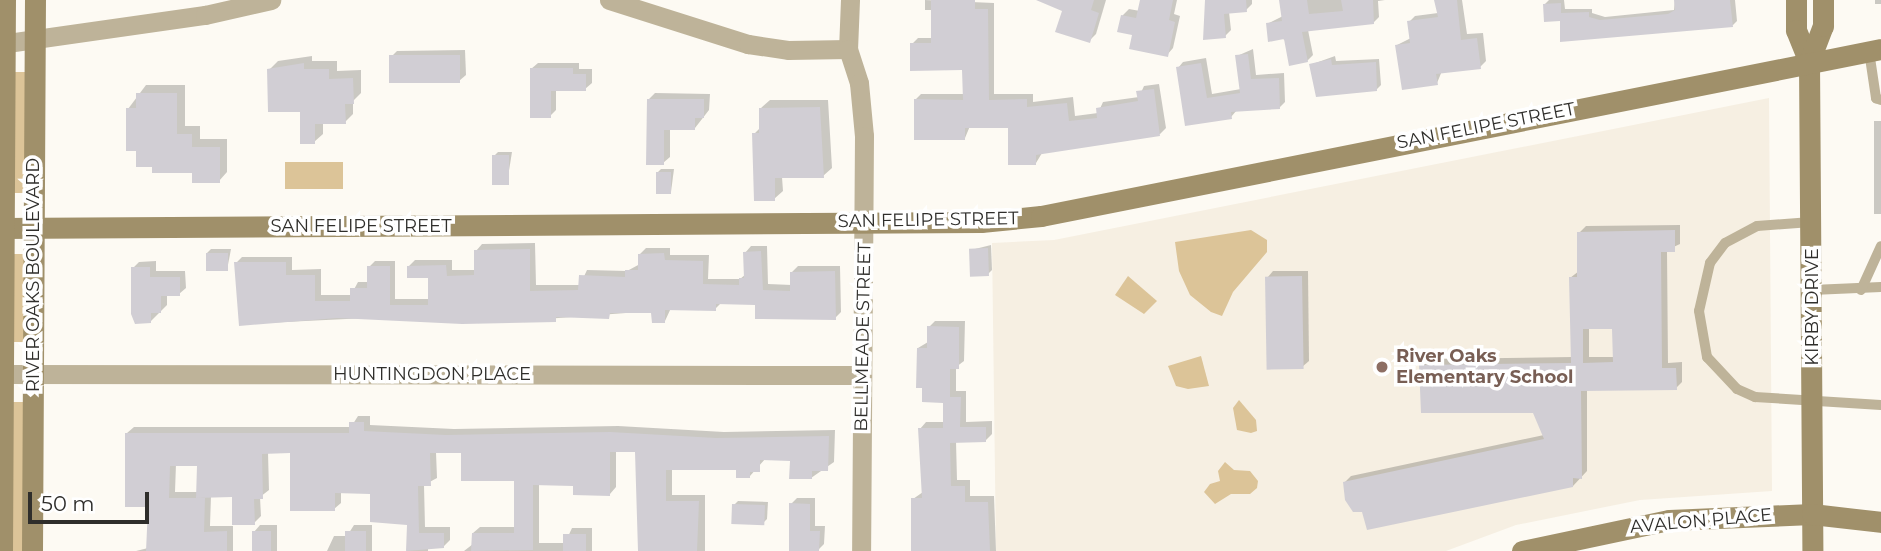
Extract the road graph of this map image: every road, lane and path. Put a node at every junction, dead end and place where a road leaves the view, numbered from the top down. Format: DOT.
graph roads {
  1 [pos="5,0"];
  2 [pos="35,0"];
  3 [pos="271,0"];
  4 [pos="609,0"];
  5 [pos="850,0"];
  6 [pos="1796,0"];
  7 [pos="1823,0"];
  8 [pos="34,42"];
  9 [pos="3,44"];
  10 [pos="848,49"];
  11 [pos="1875,50"];
  12 [pos="1809,62"];
  13 [pos="1881,100"];
  14 [pos="865,222"];
  15 [pos="1811,222"];
  16 [pos="2,229"];
  17 [pos="34,229"];
  18 [pos="1881,246"];
  19 [pos="1881,286"];
  20 [pos="1812,290"];
  21 [pos="1861,290"];
  22 [pos="33,373"];
  23 [pos="3,374"];
  24 [pos="862,375"];
  25 [pos="1812,403"];
  26 [pos="1881,405"];
  27 [pos="1811,514"];
  28 [pos="1881,522"];
  29 [pos="2,551"];
  30 [pos="32,551"];
  31 [pos="861,551"];
  32 [pos="1522,551"];
  33 [pos="1812,551"];
  1 -- 9 [label="main road, RIVER OAKS BOULEVARD"];
  2 -- 8 [label="main road, RIVER OAKS BOULEVARD"];
  3 -- 8 [label="street"];
  4 -- 10 [label="street"];
  5 -- 10 [label="street, BELLMEADE STREET"];
  6 -- 12 [label="main road, KIRBY DRIVE"];
  7 -- 12 [label="main road, KIRBY DRIVE"];
  8 -- 9 [label="street"];
  8 -- 17 [label="main road, RIVER OAKS BOULEVARD"];
  9 -- 16 [label="main road, RIVER OAKS BOULEVARD"];
  10 -- 14 [label="street, BELLMEADE STREET"];
  11 -- 12 [label="main road, SAN FELIPE STREET"];
  11 -- 13 [label="lane"];
  12 -- 14 [label="main road, SAN FELIPE STREET"];
  12 -- 15 [label="main road, KIRBY DRIVE"];
  14 -- 17 [label="main road, SAN FELIPE STREET"];
  14 -- 24 [label="street, BELLMEADE STREET"];
  15 -- 20 [label="main road, KIRBY DRIVE"];
  15 -- 25 [label="lane"];
  16 -- 17 [label="main road, SAN FELIPE STREET"];
  16 -- 23 [label="main road, RIVER OAKS BOULEVARD"];
  17 -- 22 [label="main road, RIVER OAKS BOULEVARD"];
  18 -- 21 [label="lane"];
  19 -- 21 [label="lane"];
  20 -- 21 [label="lane"];
  20 -- 25 [label="main road, KIRBY DRIVE"];
  22 -- 23 [label="street, HUNTINGDON PLACE"];
  22 -- 24 [label="street, HUNTINGDON PLACE"];
  22 -- 30 [label="main road, RIVER OAKS BOULEVARD"];
  23 -- 29 [label="main road, RIVER OAKS BOULEVARD"];
  24 -- 31 [label="street, BELLMEADE STREET"];
  25 -- 26 [label="lane"];
  25 -- 27 [label="main road, KIRBY DRIVE"];
  27 -- 28 [label="main road, AVALON PLACE"];
  27 -- 32 [label="main road, AVALON PLACE"];
  27 -- 33 [label="main road, KIRBY DRIVE"];
}
